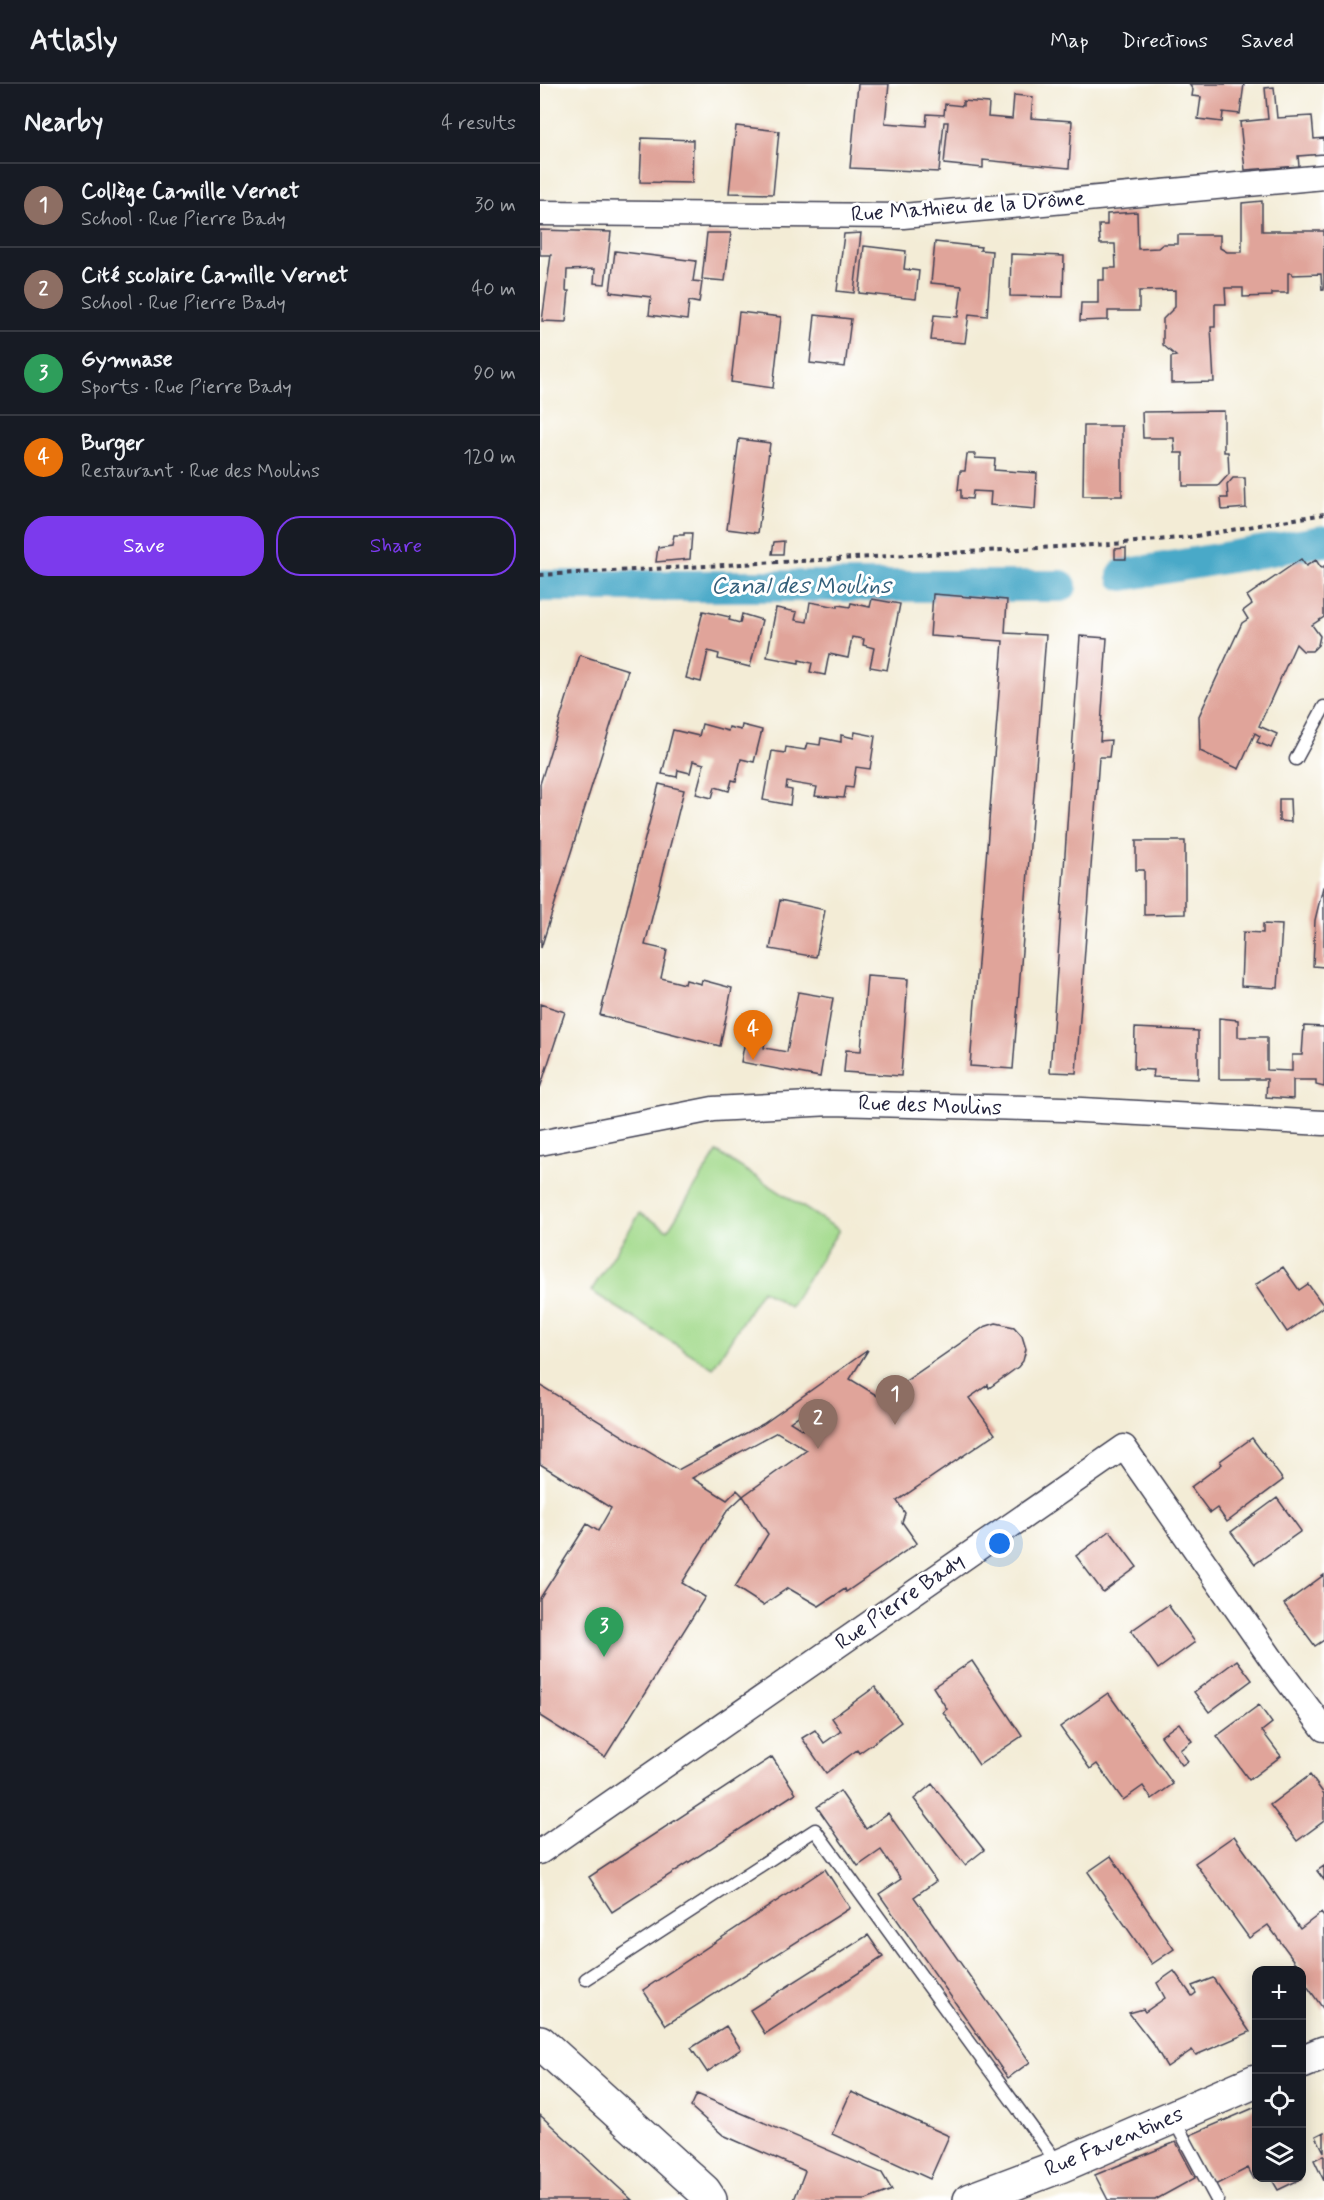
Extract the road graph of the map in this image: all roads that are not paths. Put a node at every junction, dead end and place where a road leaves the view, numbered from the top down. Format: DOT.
graph roads {
  1 [pos="1324,177"];
  2 [pos="540,213"];
  3 [pos="1324,707"];
  4 [pos="1296,759"];
  5 [pos="1324,1123"];
  6 [pos="540,1143"];
  7 [pos="1324,1729"];
  8 [pos="540,1852"];
  9 [pos="586,1979"];
  10 [pos="540,2042"];
  11 [pos="1324,2053"];
  12 [pos="1306,2060"];
  13 [pos="1252,2083"];
  14 [pos="1173,2117"];
  15 [pos="1060,2166"];
  16 [pos="710,2200"];
  17 [pos="970,2200"];
  18 [pos="1217,2200"];
  1 -- 2 [label="street, Rue Mathieu de la Drôme"];
  3 -- 4 [label="lane"];
  5 -- 6 [label="street, Rue des Moulins"];
  7 -- 8 [label="street, Rue Pierre Bady"];
  9 -- 15 [label="lane"];
  10 -- 16 [label="main road"];
  11 -- 12 [label="main road"];
  13 -- 14 [label="main road, Rue Faventines"];
  14 -- 15 [label="main road, Rue Faventines"];
  14 -- 18 [label="lane"];
  15 -- 17 [label="main road, Rue Faventines"];
}
